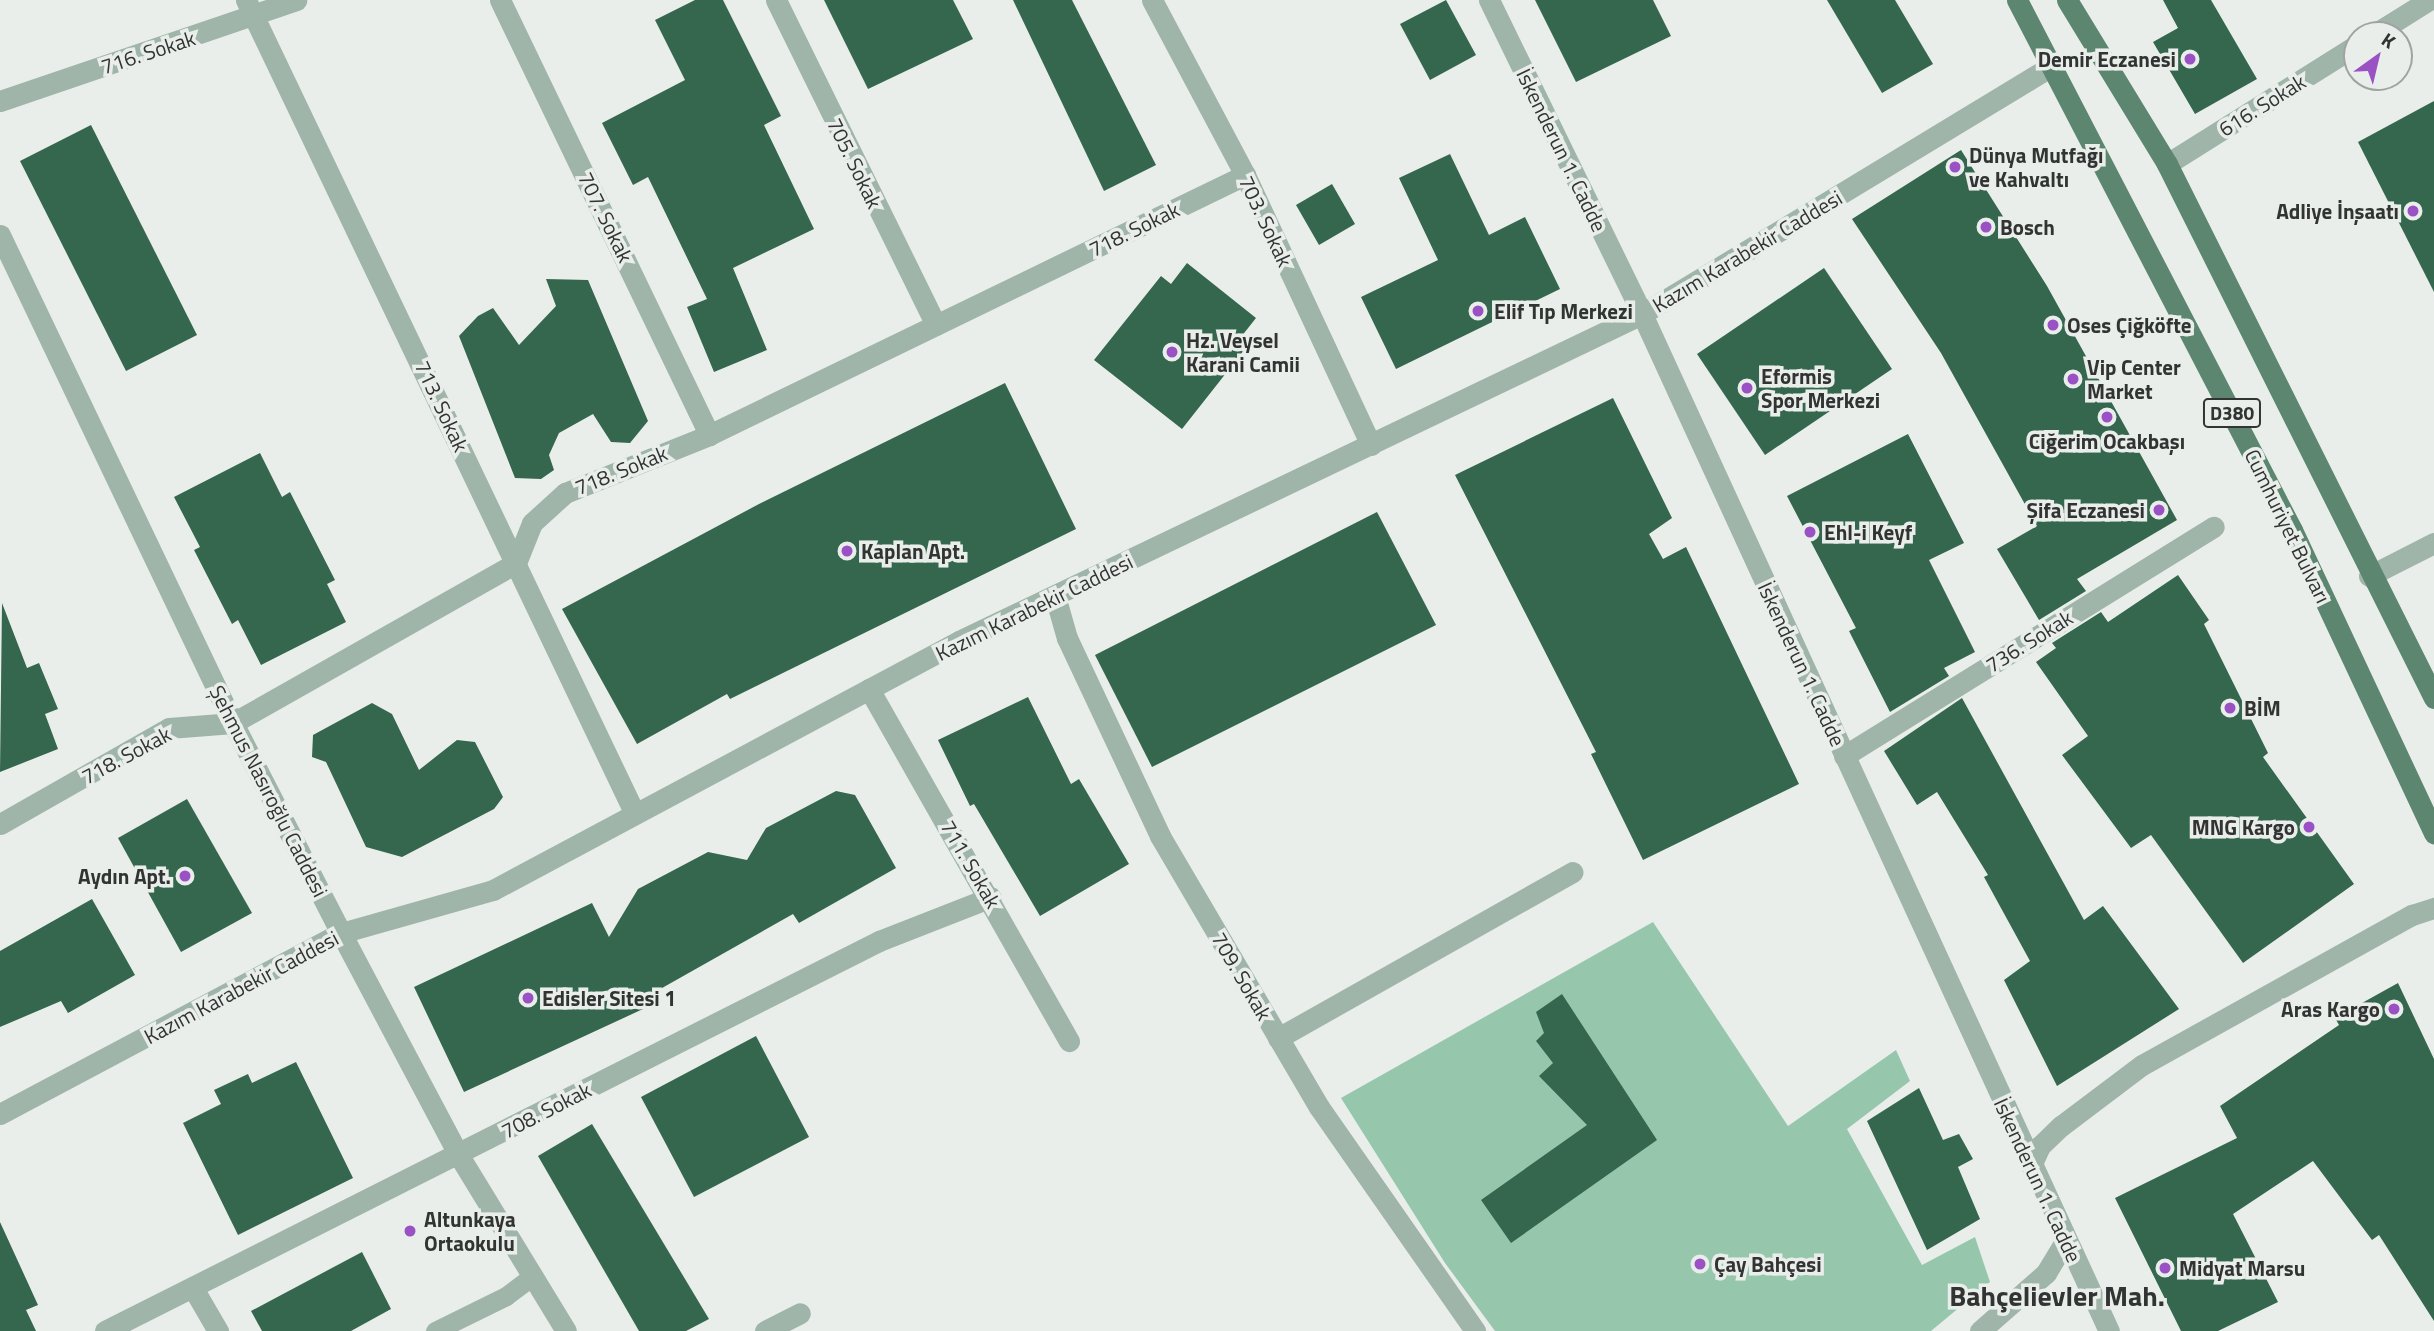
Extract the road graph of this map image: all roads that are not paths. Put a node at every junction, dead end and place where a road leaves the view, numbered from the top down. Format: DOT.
graph roads {
  1 [pos="296,0"];
  2 [pos="500,0"];
  3 [pos="776,0"];
  4 [pos="1152,0"];
  5 [pos="1489,0"];
  6 [pos="2017,0"];
  7 [pos="2067,0"];
  8 [pos="2429,0"];
  9 [pos="252,8"];
  10 [pos="2395,21"];
  11 [pos="2343,54"];
  12 [pos="2052,66"];
  13 [pos="0,101"];
  14 [pos="2167,164"];
  15 [pos="1244,175"];
  16 [pos="0,235"];
  17 [pos="1642,314"];
  18 [pos="936,325"];
  19 [pos="709,435"];
  20 [pos="1371,445"];
  21 [pos="2214,527"];
  22 [pos="2434,544"];
  23 [pos="516,563"];
  24 [pos="2369,576"];
  25 [pos="1055,596"];
  26 [pos="869,689"];
  27 [pos="2434,698"];
  28 [pos="233,723"];
  29 [pos="1844,756"];
  30 [pos="635,814"];
  31 [pos="0,824"];
  32 [pos="2434,833"];
  33 [pos="1573,872"];
  34 [pos="991,897"];
  35 [pos="2434,908"];
  36 [pos="341,933"];
  37 [pos="1278,1038"];
  38 [pos="1069,1041"];
  39 [pos="0,1114"];
  40 [pos="458,1154"];
  41 [pos="2031,1166"];
  42 [pos="2065,1241"];
  43 [pos="533,1276"];
  44 [pos="193,1288"];
  45 [pos="800,1313"];
  46 [pos="105,1331"];
  47 [pos="218,1331"];
  48 [pos="435,1331"];
  49 [pos="566,1331"];
  50 [pos="765,1331"];
  51 [pos="1475,1331"];
  52 [pos="1980,1331"];
  53 [pos="2109,1331"];
  1 -- 9 [label="street, 716. Sokak"];
  2 -- 19 [label="street, 707. Sokak"];
  3 -- 18 [label="street, 705. Sokak"];
  4 -- 15 [label="street, 703. Sokak"];
  5 -- 17 [label="street, İskenderun 1. Cadde"];
  6 -- 12 [label="main road, Cumhuriyet Bulvarı / D380"];
  7 -- 14 [label="main road, D380"];
  8 -- 10 [label="street"];
  9 -- 13 [label="street, 716. Sokak"];
  9 -- 23 [label="street, 713. Sokak"];
  11 -- 14 [label="street, 616. Sokak"];
  12 -- 17 [label="street, Kazım Karabekir Caddesi"];
  12 -- 32 [label="main road, Cumhuriyet Bulvarı / D380"];
  14 -- 24 [label="main road, D380"];
  15 -- 18 [label="street, 718. Sokak"];
  15 -- 20 [label="street, 703. Sokak"];
  16 -- 28 [label="street, Şehmus Nasıroğlu Caddesi"];
  17 -- 20 [label="street, Kazım Karabekir Caddesi"];
  17 -- 29 [label="street, İskenderun 1. Cadde"];
  18 -- 19 [label="street, 718. Sokak"];
  19 -- 23 [label="street, 718. Sokak"];
  20 -- 25 [label="street, Kazım Karabekir Caddesi"];
  21 -- 29 [label="street, 736. Sokak"];
  22 -- 24 [label="street"];
  23 -- 28 [label="street, 718. Sokak"];
  23 -- 30 [label="street, 713. Sokak"];
  24 -- 27 [label="main road, D380"];
  25 -- 26 [label="street, Kazım Karabekir Caddesi"];
  25 -- 37 [label="street, 709. Sokak"];
  26 -- 30 [label="street, Kazım Karabekir Caddesi"];
  26 -- 34 [label="street, 711. Sokak"];
  28 -- 31 [label="street, 718. Sokak"];
  28 -- 36 [label="street, Şehmus Nasıroğlu Caddesi"];
  29 -- 41 [label="street, İskenderun 1. Cadde"];
  30 -- 36 [label="street, Kazım Karabekir Caddesi"];
  33 -- 37 [label="street"];
  34 -- 38 [label="street, 711. Sokak"];
  34 -- 40 [label="street, 708. Sokak"];
  35 -- 41 [label="street"];
  36 -- 39 [label="street, Kazım Karabekir Caddesi"];
  36 -- 40 [label="street, Şehmus Nasıroğlu Caddesi"];
  37 -- 51 [label="street, 709. Sokak"];
  40 -- 43 [label="street, Şehmus Nasıroğlu Caddesi"];
  40 -- 44 [label="street, 708. Sokak"];
  41 -- 42 [label="street, İskenderun 1. Cadde"];
  42 -- 52 [label="street"];
  42 -- 53 [label="street, İskenderun 1. Cadde"];
  43 -- 48 [label="lane"];
  43 -- 49 [label="street, Şehmus Nasıroğlu Caddesi"];
  44 -- 46 [label="street, 708. Sokak"];
  44 -- 47 [label="street"];
  45 -- 50 [label="street"];
}
